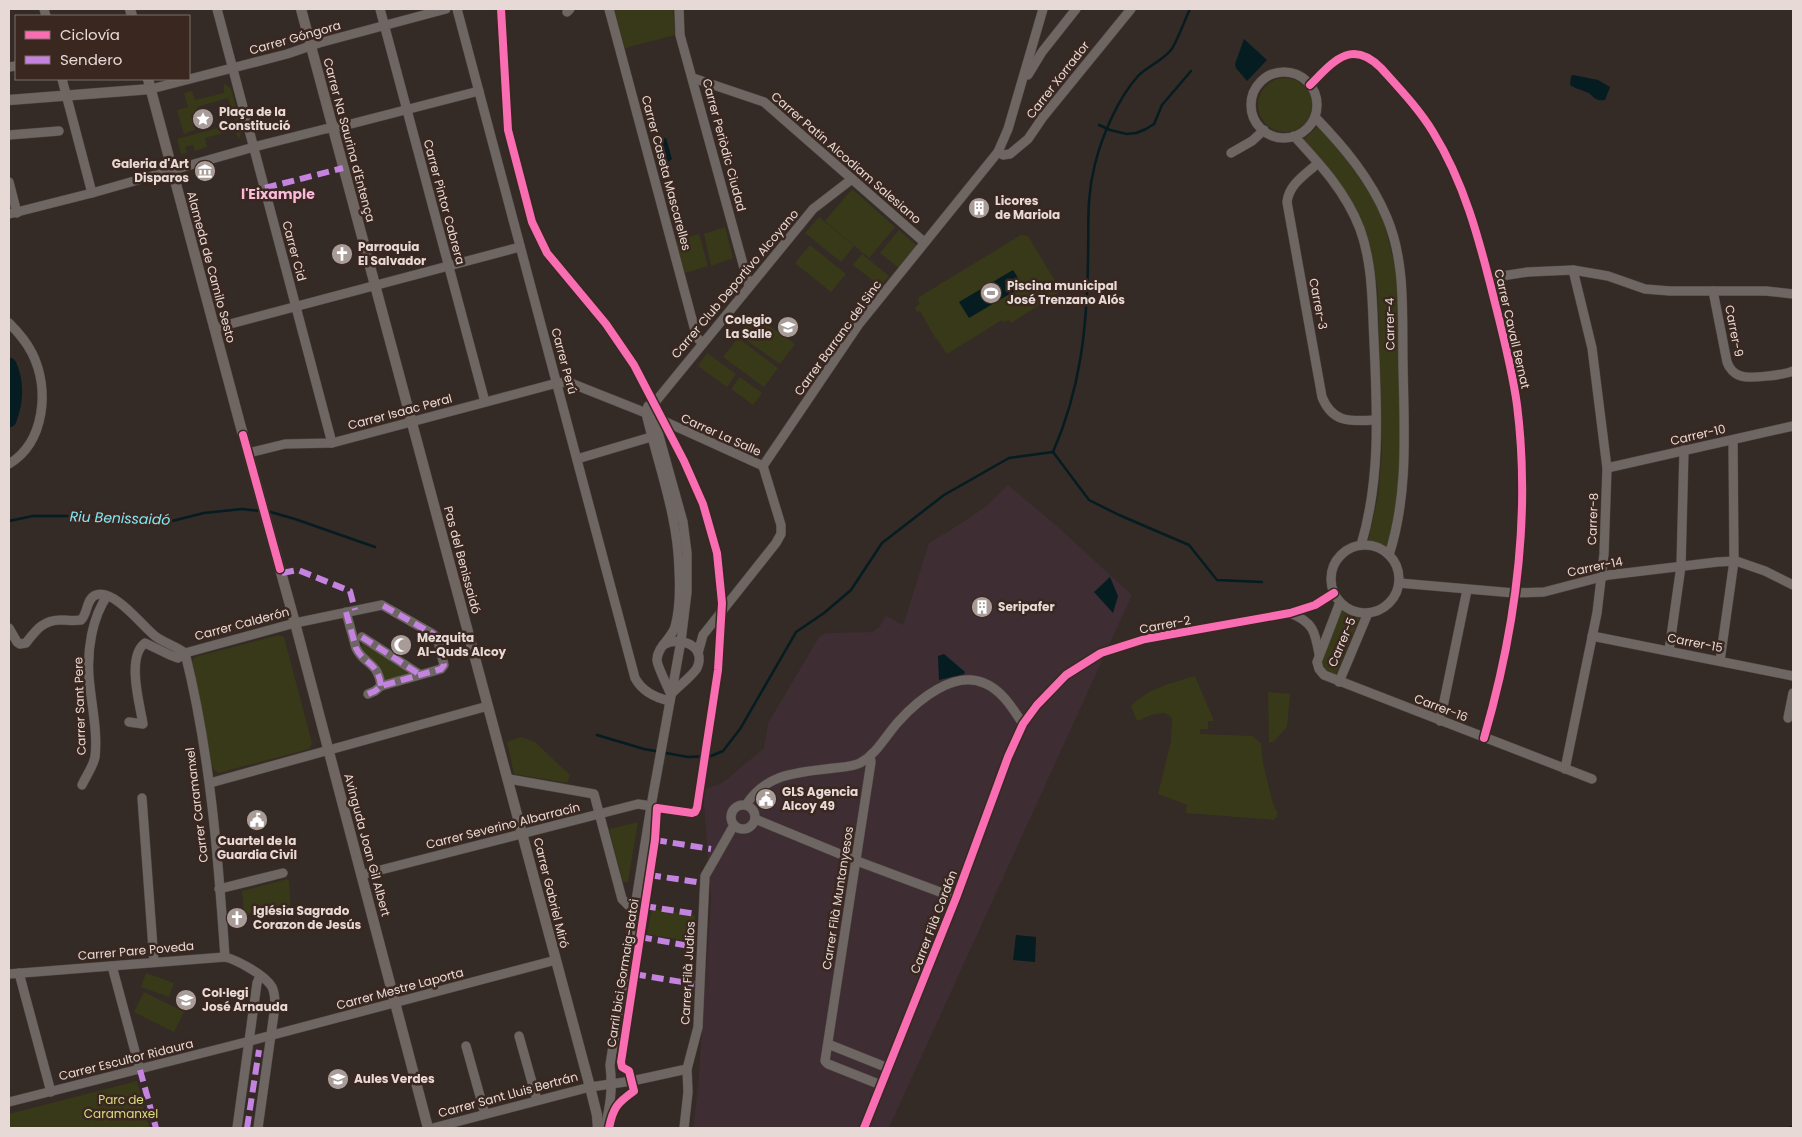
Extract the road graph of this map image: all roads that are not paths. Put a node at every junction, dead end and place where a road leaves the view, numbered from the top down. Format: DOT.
graph roads {
  1 [pos="217,9"];
  2 [pos="301,9"];
  3 [pos="380,9"];
  4 [pos="446,9"];
  5 [pos="457,9"];
  6 [pos="609,9"];
  7 [pos="679,9"];
  8 [pos="1043,9"];
  9 [pos="1076,9"];
  10 [pos="1131,9"];
  11 [pos="384,25"];
  12 [pos="311,47"];
  13 [pos="233,69"];
  14 [pos="693,78"];
  15 [pos="190,79"];
  16 [pos="62,80"];
  17 [pos="148,80"];
  18 [pos="188,80"];
  19 [pos="1310,85"];
  20 [pos="1021,87"];
  21 [pos="151,89"];
  22 [pos="479,90"];
  23 [pos="67,96"];
  24 [pos="9,100"];
  25 [pos="406,110"];
  26 [pos="1315,117"];
  27 [pos="333,128"];
  28 [pos="1264,130"];
  29 [pos="59,131"];
  30 [pos="9,135"];
  31 [pos="1294,136"];
  32 [pos="254,147"];
  33 [pos="998,152"];
  34 [pos="1231,153"];
  35 [pos="1318,163"];
  36 [pos="172,170"];
  37 [pos="852,179"];
  38 [pos="9,182"];
  39 [pos="92,193"];
  40 [pos="13,214"];
  41 [pos="924,242"];
  42 [pos="520,247"];
  43 [pos="448,266"];
  44 [pos="1573,270"];
  45 [pos="1489,278"];
  46 [pos="375,285"];
  47 [pos="749,286"];
  48 [pos="1713,291"];
  49 [pos="1793,297"];
  50 [pos="296,306"];
  51 [pos="9,323"];
  52 [pos="215,328"];
  53 [pos="703,342"];
  54 [pos="1793,371"];
  55 [pos="558,383"];
  56 [pos="656,401"];
  57 [pos="485,402"];
  58 [pos="646,413"];
  59 [pos="654,418"];
  60 [pos="1376,420"];
  61 [pos="412,422"];
  62 [pos="1793,426"];
  63 [pos="652,437"];
  64 [pos="1733,440"];
  65 [pos="332,443"];
  66 [pos="1684,450"];
  67 [pos="249,458"];
  68 [pos="577,458"];
  69 [pos="9,464"];
  70 [pos="763,466"];
  71 [pos="1607,468"];
  72 [pos="1361,546"];
  73 [pos="1389,555"];
  74 [pos="1734,561"];
  75 [pos="1681,566"];
  76 [pos="280,569"];
  77 [pos="1600,578"];
  78 [pos="1399,583"];
  79 [pos="1793,585"];
  80 [pos="1467,590"];
  81 [pos="1334,593"];
  82 [pos="1514,593"];
  83 [pos="107,596"];
  84 [pos="1340,602"];
  85 [pos="346,612"];
  86 [pos="1290,613"];
  87 [pos="1368,613"];
  88 [pos="295,623"];
  89 [pos="9,628"];
  90 [pos="682,629"];
  91 [pos="1592,636"];
  92 [pos="362,637"];
  93 [pos="681,641"];
  94 [pos="663,645"];
  95 [pos="696,651"];
  96 [pos="1669,651"];
  97 [pos="185,652"];
  98 [pos="1318,658"];
  99 [pos="1720,661"];
  100 [pos="660,670"];
  101 [pos="419,674"];
  102 [pos="1793,676"];
  103 [pos="688,677"];
  104 [pos="675,678"];
  105 [pos="1338,682"];
  106 [pos="381,686"];
  107 [pos="1793,693"];
  108 [pos="368,694"];
  109 [pos="670,698"];
  110 [pos="488,706"];
  111 [pos="1788,718"];
  112 [pos="1440,721"];
  113 [pos="129,722"];
  114 [pos="1023,724"];
  115 [pos="1484,738"];
  116 [pos="329,751"];
  117 [pos="870,756"];
  118 [pos="1565,769"];
  119 [pos="508,779"];
  120 [pos="1592,779"];
  121 [pos="210,783"];
  122 [pos="82,785"];
  123 [pos="142,798"];
  124 [pos="746,805"];
  125 [pos="651,806"];
  126 [pos="599,814"];
  127 [pos="755,819"];
  128 [pos="734,825"];
  129 [pos="523,833"];
  130 [pos="857,861"];
  131 [pos="283,873"];
  132 [pos="362,875"];
  133 [pos="219,889"];
  134 [pos="956,898"];
  135 [pos="634,911"];
  136 [pos="225,957"];
  137 [pos="556,960"];
  138 [pos="154,962"];
  139 [pos="112,966"];
  140 [pos="19,973"];
  141 [pos="9,974"];
  142 [pos="260,976"];
  143 [pos="395,1003"];
  144 [pos="272,1035"];
  145 [pos="519,1036"];
  146 [pos="250,1041"];
  147 [pos="828,1044"];
  148 [pos="466,1046"];
  149 [pos="888,1068"];
  150 [pos="687,1069"];
  151 [pos="140,1070"];
  152 [pos="613,1083"];
  153 [pos="881,1085"];
  154 [pos="590,1087"];
  155 [pos="51,1092"];
  156 [pos="537,1100"];
  157 [pos="9,1102"];
  158 [pos="485,1114"];
  159 [pos="237,1128"];
  160 [pos="258,1128"];
  161 [pos="428,1128"];
  162 [pos="433,1128"];
  163 [pos="598,1128"];
  164 [pos="605,1128"];
  165 [pos="684,1128"];
  166 [pos="864,1128"];
  1 -- 13 [label="street, Carrer Cid"];
  2 -- 12 [label="main road, Carrer Na Saurina d'Entença"];
  3 -- 11 [label="street, Carrer Pintor Cabrera"];
  4 -- 11 [label="street, Carrer Góngora"];
  5 -- 22 [label="street, Carrer Perú"];
  6 -- 53 [label="street, Carrer Caseta Mascarelles"];
  7 -- 14 [label="street, Carrer Periòdic Ciudad"];
  8 -- 20 [label="street, Carrer Barranc del Sinc"];
  9 -- 20 [label="street"];
  10 -- 33 [label="street, Carrer Xorrador"];
  11 -- 12 [label="street, Carrer Góngora"];
  11 -- 25 [label="street, Carrer Pintor Cabrera"];
  12 -- 13 [label="street, Carrer Góngora"];
  12 -- 27 [label="main road, Carrer Na Saurina d'Entença"];
  13 -- 15 [label="street, Carrer Góngora"];
  13 -- 32 [label="street, Carrer Cid"];
  14 -- 37 [label="street, Carrer Patín Alcodiam Salesiano"];
  14 -- 47 [label="street, Carrer Periòdic Ciudad"];
  16 -- 23 [label="street"];
  17 -- 21 [label="main road, Alameda de Camilo Sesto"];
  18 -- 21 [label="street, Carrer Góngora"];
  19 -- 26 [label="street"];
  19 -- 28 [label="street"];
  19 -- 45 [label="street, Carrer Cavall Bernat"];
  20 -- 33 [label="street, Carrer Barranc del Sinc"];
  21 -- 23 [label="main road"];
  21 -- 36 [label="main road, Alameda de Camilo Sesto"];
  22 -- 25 [label="street"];
  22 -- 42 [label="street, Carrer Perú"];
  23 -- 24 [label="main road"];
  23 -- 39 [label="street"];
  25 -- 27 [label="street"];
  25 -- 43 [label="street, Carrer Pintor Cabrera"];
  26 -- 31 [label="street"];
  26 -- 73 [label="street, Carrer-4"];
  27 -- 32 [label="street"];
  27 -- 46 [label="main road, Carrer Na Saurina d'Entença"];
  28 -- 31 [label="street"];
  28 -- 34 [label="street"];
  29 -- 30 [label="street"];
  31 -- 35 [label="street, Carrer-4"];
  32 -- 36 [label="street"];
  32 -- 50 [label="street, Carrer Cid"];
  33 -- 41 [label="street, Carrer Barranc del Sinc"];
  35 -- 60 [label="street, Carrer-4"];
  35 -- 60 [label="street, Carrer-3"];
  36 -- 39 [label="street"];
  36 -- 52 [label="main road, Alameda de Camilo Sesto"];
  37 -- 41 [label="street, Carrer Patín Alcodiam Salesiano"];
  37 -- 47 [label="street, Carrer Club Deportivo Alcoyano"];
  38 -- 40 [label="street"];
  39 -- 40 [label="street"];
  41 -- 70 [label="street, Carrer Barranc del Sinc"];
  42 -- 43 [label="street"];
  42 -- 55 [label="street, Carrer Perú"];
  43 -- 46 [label="street"];
  43 -- 57 [label="street, Carrer Pintor Cabrera"];
  44 -- 45 [label="street"];
  44 -- 48 [label="street"];
  44 -- 71 [label="street, Carrer-8"];
  45 -- 82 [label="street, Carrer Cavall Bernat"];
  46 -- 50 [label="street"];
  46 -- 61 [label="main road, Carrer Na Saurina d'Entença"];
  47 -- 53 [label="street, Carrer Club Deportivo Alcoyano"];
  48 -- 49 [label="street"];
  48 -- 54 [label="street, Carrer-9"];
  50 -- 52 [label="street"];
  50 -- 65 [label="street, Carrer Cid"];
  51 -- 69 [label="street"];
  52 -- 67 [label="main road, Alameda de Camilo Sesto"];
  53 -- 56 [label="street, Carrer Club Deportivo Alcoyano"];
  55 -- 57 [label="street, Carrer Isaac Peral"];
  55 -- 58 [label="street, Carrer La Salle"];
  55 -- 68 [label="street, Carrer Perú"];
  56 -- 58 [label="street, Carrer Club Deportivo Alcoyano"];
  56 -- 59 [label="street"];
  57 -- 61 [label="street, Carrer Isaac Peral"];
  58 -- 59 [label="street, Carrer La Salle"];
  58 -- 63 [label="street"];
  59 -- 70 [label="street, Carrer La Salle"];
  59 -- 90 [label="street"];
  60 -- 72 [label="street, Carrer-4"];
  61 -- 65 [label="street, Carrer Isaac Peral"];
  61 -- 110 [label="main road, Pas del Benissaidó"];
  62 -- 64 [label="street, Carrer-10"];
  63 -- 68 [label="street"];
  63 -- 94 [label="street"];
  64 -- 66 [label="street, Carrer-10"];
  64 -- 74 [label="street"];
  65 -- 67 [label="street, Carrer Isaac Peral"];
  66 -- 71 [label="street, Carrer-10"];
  66 -- 75 [label="street"];
  67 -- 76 [label="main road, Alameda de Camilo Sesto"];
  68 -- 109 [label="street, Carrer Perú"];
  70 -- 95 [label="street"];
  71 -- 77 [label="street, Carrer-8"];
  72 -- 73 [label="street"];
  72 -- 81 [label="street"];
  73 -- 78 [label="street"];
  74 -- 75 [label="street, Carrer-14"];
  74 -- 79 [label="street, Carrer-14"];
  74 -- 99 [label="street"];
  75 -- 77 [label="street, Carrer-14"];
  75 -- 96 [label="street"];
  76 -- 88 [label="main road, Avinguda Joan Gil Albert"];
  77 -- 82 [label="street, Carrer-14"];
  77 -- 91 [label="street, Carrer-8"];
  78 -- 80 [label="street, Carrer-14"];
  78 -- 87 [label="street"];
  80 -- 82 [label="street, Carrer-14"];
  80 -- 112 [label="street"];
  81 -- 84 [label="street"];
  81 -- 86 [label="street, Carrer-2"];
  82 -- 115 [label="street, Carrer Cavall Bernat"];
  83 -- 89 [label="street"];
  83 -- 97 [label="street, Carrer Calderón"];
  83 -- 122 [label="street, Carrer Sant Pere"];
  84 -- 87 [label="street"];
  84 -- 98 [label="street, Carrer-5"];
  85 -- 88 [label="street, Carrer Calderón"];
  85 -- 101 [label="street, Carrer Calderón"];
  85 -- 106 [label="street"];
  86 -- 98 [label="street"];
  86 -- 114 [label="street, Carrer-2"];
  87 -- 105 [label="street, Carrer-5"];
  88 -- 97 [label="street, Carrer Calderón"];
  88 -- 116 [label="main road, Avinguda Joan Gil Albert"];
  90 -- 93 [label="street"];
  90 -- 95 [label="street"];
  91 -- 96 [label="street, Carrer-15"];
  91 -- 118 [label="street, Carrer-8"];
  92 -- 101 [label="street"];
  93 -- 94 [label="street"];
  93 -- 95 [label="street"];
  93 -- 104 [label="street"];
  94 -- 100 [label="street"];
  95 -- 103 [label="street"];
  96 -- 99 [label="street, Carrer-15"];
  97 -- 113 [label="street"];
  97 -- 121 [label="street, Carrer Caramanxel"];
  98 -- 105 [label="street, Carrer-16"];
  99 -- 102 [label="street, Carrer-15"];
  100 -- 104 [label="street"];
  100 -- 109 [label="street"];
  101 -- 106 [label="street"];
  103 -- 104 [label="street"];
  103 -- 109 [label="street"];
  104 -- 109 [label="street"];
  105 -- 112 [label="street, Carrer-16"];
  106 -- 108 [label="street"];
  107 -- 111 [label="street"];
  109 -- 125 [label="street"];
  110 -- 116 [label="street"];
  110 -- 119 [label="main road, Carrer Gabriel Miró"];
  112 -- 115 [label="street, Carrer-16"];
  114 -- 117 [label="street"];
  114 -- 134 [label="street, Carrer Filà Cordón"];
  115 -- 118 [label="street, Carrer-16"];
  116 -- 121 [label="street"];
  116 -- 132 [label="main road, Avinguda Joan Gil Albert"];
  117 -- 124 [label="street"];
  117 -- 130 [label="street, Carrer Filà Muntanyesos"];
  118 -- 120 [label="street, Carrer-16"];
  119 -- 126 [label="street"];
  119 -- 129 [label="main road, Carrer Gabriel Miró"];
  121 -- 133 [label="street, Carrer Caramanxel"];
  123 -- 138 [label="street"];
  124 -- 127 [label="street"];
  124 -- 128 [label="street"];
  125 -- 126 [label="street, Carrer Severino Albarracín"];
  125 -- 135 [label="street"];
  126 -- 129 [label="street, Carrer Severino Albarracín"];
  126 -- 135 [label="street"];
  127 -- 128 [label="street"];
  127 -- 130 [label="street"];
  128 -- 150 [label="street, Carrer Filà Judios"];
  129 -- 132 [label="street, Carrer Severino Albarracín"];
  129 -- 137 [label="main road, Carrer Gabriel Miró"];
  130 -- 134 [label="street"];
  130 -- 147 [label="street, Carrer Filà Muntanyesos"];
  131 -- 133 [label="street"];
  132 -- 143 [label="main road, Avinguda Joan Gil Albert"];
  133 -- 136 [label="street, Carrer Caramanxel"];
  134 -- 149 [label="street, Carrer Filà Cordón"];
  135 -- 152 [label="street"];
  136 -- 138 [label="street, Carrer Pare Poveda"];
  136 -- 142 [label="street"];
  137 -- 143 [label="street, Carrer Mestre Laporta"];
  137 -- 154 [label="main road, Carrer Gabriel Miró"];
  138 -- 139 [label="street, Carrer Pare Poveda"];
  139 -- 140 [label="street, Carrer Pare Poveda"];
  139 -- 151 [label="street"];
  140 -- 141 [label="street, Carrer Pare Poveda"];
  140 -- 155 [label="street"];
  142 -- 144 [label="street"];
  142 -- 146 [label="street"];
  143 -- 144 [label="street, Carrer Mestre Laporta"];
  143 -- 161 [label="main road, Avinguda Joan Gil Albert"];
  144 -- 146 [label="street, Carrer Mestre Laporta"];
  144 -- 160 [label="street"];
  145 -- 156 [label="street"];
  146 -- 151 [label="street, Carrer Escultor Ridaura"];
  146 -- 159 [label="street"];
  147 -- 149 [label="street"];
  147 -- 153 [label="street, Carrer Filà Muntanyesos"];
  148 -- 158 [label="street"];
  149 -- 153 [label="street, Carrer Filà Cordón"];
  150 -- 152 [label="street, Carrer Sant Lluis Bertrán"];
  150 -- 165 [label="street, Carrer Filà Judios"];
  151 -- 155 [label="street, Carrer Escultor Ridaura"];
  152 -- 154 [label="street, Carrer Sant Lluis Bertrán"];
  152 -- 164 [label="street"];
  153 -- 166 [label="street, Carrer Filà Cordón"];
  154 -- 156 [label="street, Carrer Sant Lluis Bertrán"];
  154 -- 163 [label="main road, Carrer Gabriel Miró"];
  155 -- 157 [label="street, Carrer Escultor Ridaura"];
  156 -- 158 [label="street, Carrer Sant Lluis Bertrán"];
  158 -- 162 [label="street, Carrer Sant Lluis Bertrán"];
}
